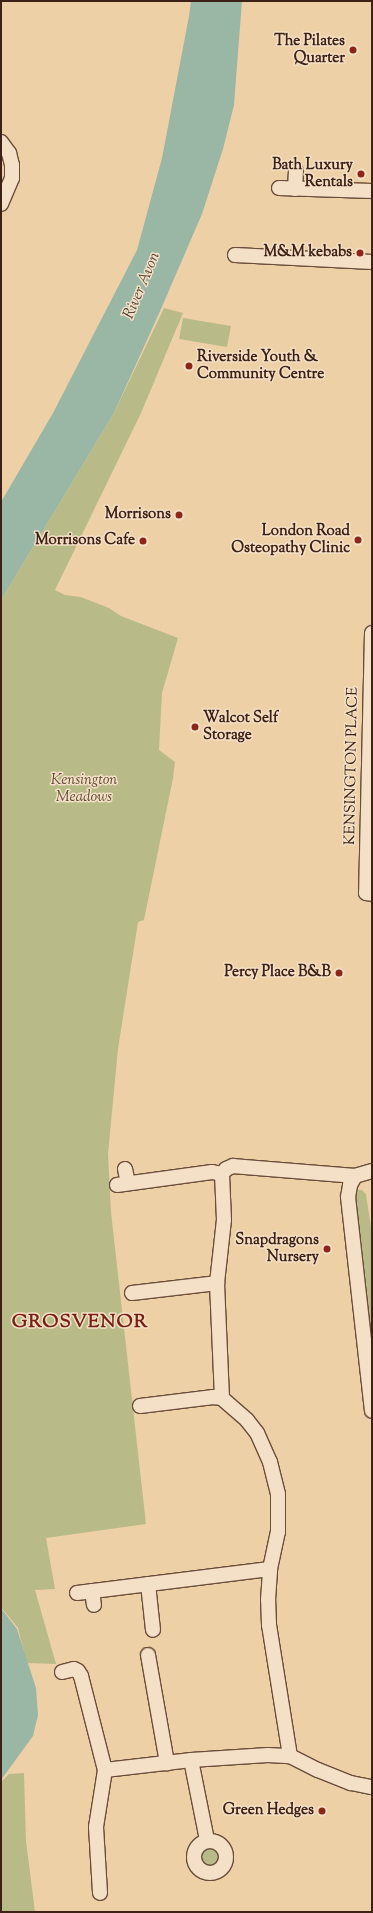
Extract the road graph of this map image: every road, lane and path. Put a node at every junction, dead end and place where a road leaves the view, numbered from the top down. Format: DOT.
graph roads {
  1 [pos="1,142"];
  2 [pos="296,171"];
  3 [pos="279,188"];
  4 [pos="296,189"];
  5 [pos="372,191"];
  6 [pos="1,204"];
  7 [pos="235,255"];
  8 [pos="372,262"];
  9 [pos="372,633"];
  10 [pos="372,894"];
  11 [pos="126,1169"];
  12 [pos="372,1171"];
  13 [pos="222,1174"];
  14 [pos="355,1176"];
  15 [pos="218,1283"];
  16 [pos="132,1293"];
  17 [pos="222,1398"];
  18 [pos="140,1406"];
  19 [pos="372,1411"];
  20 [pos="270,1569"];
  21 [pos="148,1584"];
  22 [pos="77,1593"];
  23 [pos="154,1630"];
  24 [pos="148,1655"];
  25 [pos="62,1672"];
  26 [pos="290,1756"];
  27 [pos="191,1760"];
  28 [pos="167,1763"];
  29 [pos="105,1770"];
  30 [pos="372,1787"];
  31 [pos="207,1840"];
  32 [pos="100,1893"];
  1 -- 6 [label="street"];
  2 -- 4 [label="street"];
  3 -- 4 [label="street"];
  4 -- 5 [label="street"];
  7 -- 8 [label="street"];
  9 -- 10 [label="street, KENSINGTON PLACE"];
  11 -- 13 [label="street"];
  12 -- 14 [label="street"];
  13 -- 14 [label="street"];
  13 -- 15 [label="street"];
  14 -- 19 [label="street"];
  15 -- 16 [label="street"];
  15 -- 17 [label="street"];
  17 -- 18 [label="street"];
  17 -- 20 [label="street"];
  20 -- 21 [label="street"];
  20 -- 26 [label="street"];
  21 -- 22 [label="street"];
  21 -- 23 [label="street"];
  24 -- 28 [label="street"];
  25 -- 29 [label="street"];
  26 -- 27 [label="street"];
  26 -- 30 [label="street"];
  27 -- 28 [label="street"];
  27 -- 31 [label="street"];
  28 -- 29 [label="street"];
  29 -- 32 [label="street"];
}
